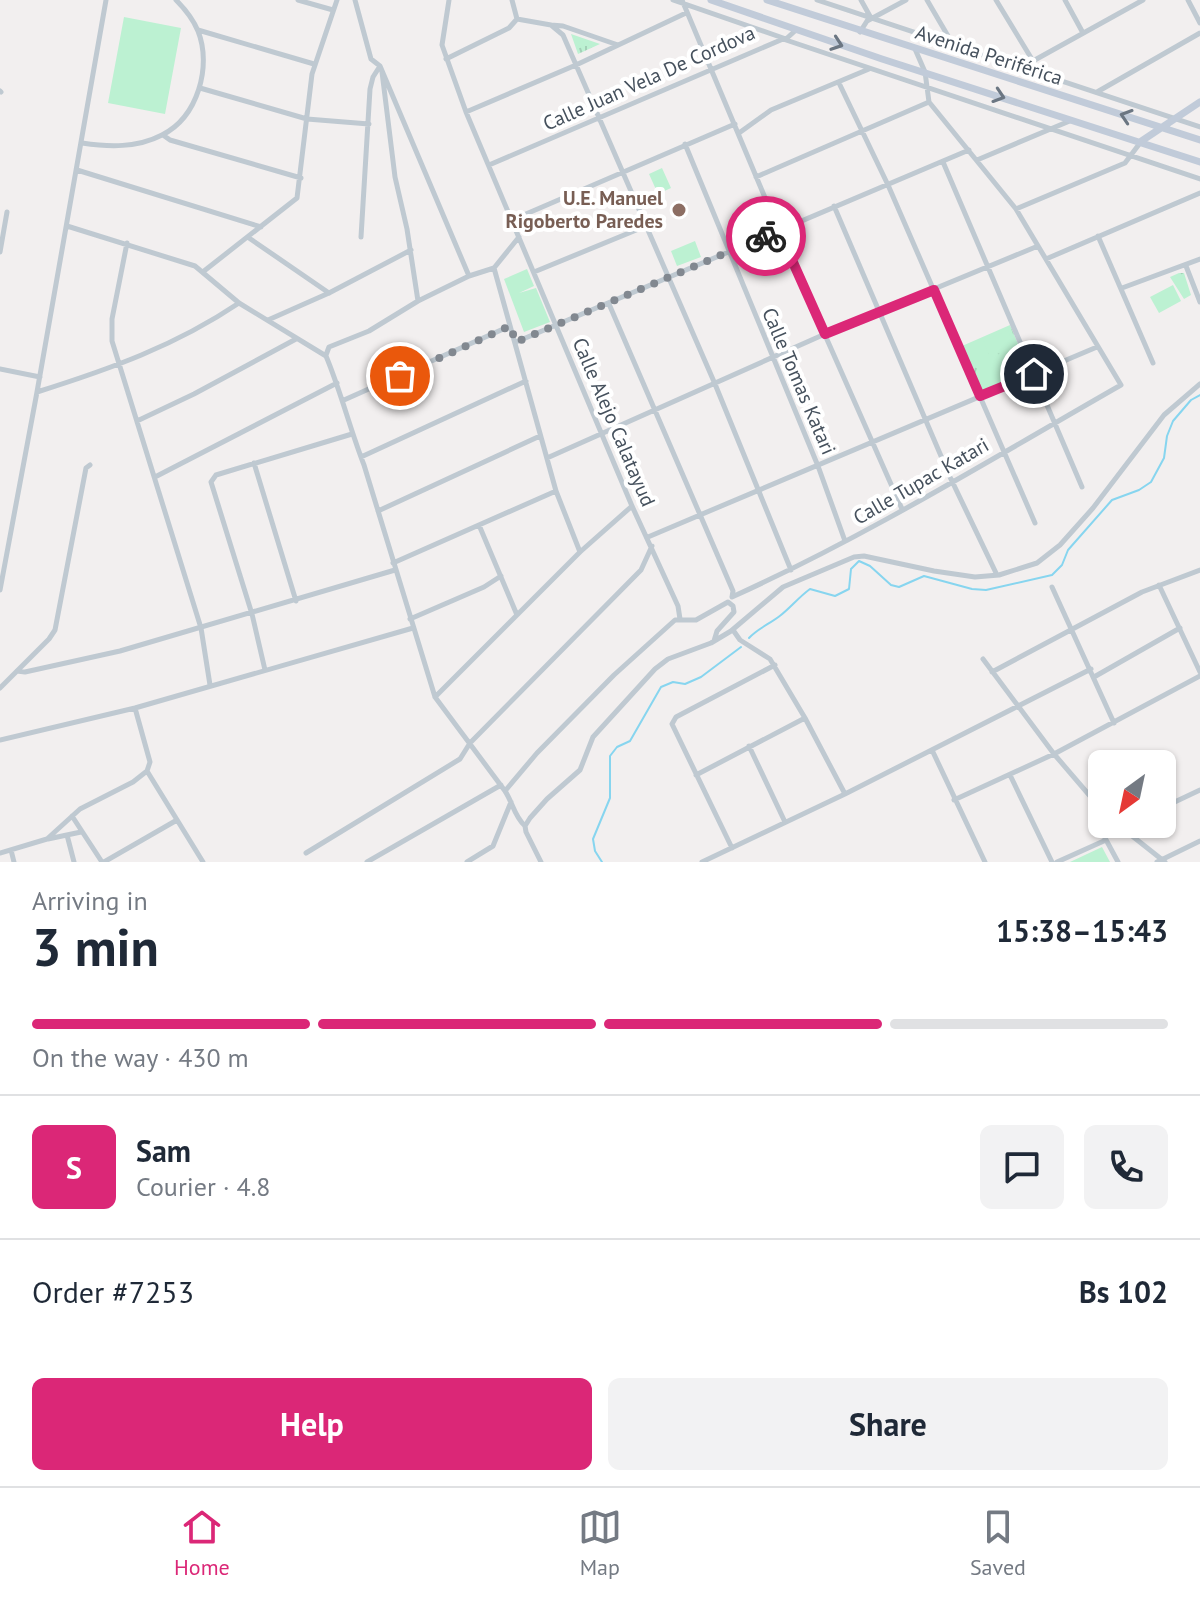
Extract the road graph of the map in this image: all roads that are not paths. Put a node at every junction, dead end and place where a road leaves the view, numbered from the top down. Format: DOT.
graph roads {
  1 [pos="106,0"];
  2 [pos="176,0"];
  3 [pos="298,0"];
  4 [pos="337,0"];
  5 [pos="355,0"];
  6 [pos="449,0"];
  7 [pos="512,0"];
  8 [pos="673,0"];
  9 [pos="711,0"];
  10 [pos="767,0"];
  11 [pos="817,0"];
  12 [pos="861,0"];
  13 [pos="906,0"];
  14 [pos="927,0"];
  15 [pos="996,0"];
  16 [pos="1065,0"];
  17 [pos="1143,0"];
  18 [pos="1188,0"];
  19 [pos="682,2"];
  20 [pos="333,10"];
  21 [pos="686,13"];
  22 [pos="517,19"];
  23 [pos="872,19"];
  24 [pos="1200,23"];
  25 [pos="551,25"];
  26 [pos="198,30"];
  27 [pos="796,30"];
  28 [pos="860,32"];
  29 [pos="1083,33"];
  30 [pos="1200,33"];
  31 [pos="786,39"];
  32 [pos="618,45"];
  33 [pos="948,45"];
  34 [pos="914,48"];
  35 [pos="446,59"];
  36 [pos="1033,61"];
  37 [pos="314,64"];
  38 [pos="576,65"];
  39 [pos="381,68"];
  40 [pos="869,69"];
  41 [pos="712,70"];
  42 [pos="1025,71"];
  43 [pos="925,72"];
  44 [pos="839,83"];
  45 [pos="928,87"];
  46 [pos="200,88"];
  47 [pos="1096,93"];
  48 [pos="929,102"];
  49 [pos="1200,102"];
  50 [pos="466,112"];
  51 [pos="599,118"];
  52 [pos="1174,118"];
  53 [pos="307,119"];
  54 [pos="1072,120"];
  55 [pos="369,124"];
  56 [pos="735,124"];
  57 [pos="1161,127"];
  58 [pos="1200,127"];
  59 [pos="1050,129"];
  60 [pos="864,130"];
  61 [pos="739,133"];
  62 [pos="163,135"];
  63 [pos="1200,140"];
  64 [pos="1140,142"];
  65 [pos="82,143"];
  66 [pos="685,144"];
  67 [pos="969,150"];
  68 [pos="1130,157"];
  69 [pos="977,160"];
  70 [pos="943,162"];
  71 [pos="1200,162"];
  72 [pos="489,165"];
  73 [pos="77,170"];
  74 [pos="622,171"];
  75 [pos="756,177"];
  76 [pos="301,178"];
  77 [pos="1200,179"];
  78 [pos="888,185"];
  79 [pos="1200,193"];
  80 [pos="834,206"];
  81 [pos="1016,209"];
  82 [pos="7,212"];
  83 [pos="512,220"];
  84 [pos="67,226"];
  85 [pos="646,226"];
  86 [pos="262,227"];
  87 [pos="779,231"];
  88 [pos="1098,236"];
  89 [pos="361,237"];
  90 [pos="519,237"];
  91 [pos="249,238"];
  92 [pos="127,243"];
  93 [pos="1038,246"];
  94 [pos="411,250"];
  95 [pos="728,251"];
  96 [pos="0,252"];
  97 [pos="1046,259"];
  98 [pos="1200,259"];
  99 [pos="1186,266"];
  100 [pos="989,267"];
  101 [pos="494,268"];
  102 [pos="204,271"];
  103 [pos="534,272"];
  104 [pos="469,276"];
  105 [pos="668,278"];
  106 [pos="1122,288"];
  107 [pos="934,290"];
  108 [pos="329,293"];
  109 [pos="418,301"];
  110 [pos="1200,302"];
  111 [pos="239,303"];
  112 [pos="609,304"];
  113 [pos="881,312"];
  114 [pos="268,320"];
  115 [pos="510,326"];
  116 [pos="555,327"];
  117 [pos="825,334"];
  118 [pos="296,339"];
  119 [pos="516,342"];
  120 [pos="1097,347"];
  121 [pos="326,356"];
  122 [pos="772,359"];
  123 [pos="1153,363"];
  124 [pos="119,366"];
  125 [pos="0,369"];
  126 [pos="1034,374"];
  127 [pos="40,377"];
  128 [pos="526,381"];
  129 [pos="337,383"];
  130 [pos="715,384"];
  131 [pos="1200,384"];
  132 [pos="37,392"];
  133 [pos="980,396"];
  134 [pos="344,400"];
  135 [pos="655,408"];
  136 [pos="926,420"];
  137 [pos="137,421"];
  138 [pos="1054,423"];
  139 [pos="601,432"];
  140 [pos="352,434"];
  141 [pos="540,436"];
  142 [pos="872,442"];
  143 [pos="1004,451"];
  144 [pos="361,457"];
  145 [pos="547,458"];
  146 [pos="254,463"];
  147 [pos="90,465"];
  148 [pos="818,466"];
  149 [pos="155,477"];
  150 [pos="952,481"];
  151 [pos="1082,487"];
  152 [pos="556,491"];
  153 [pos="761,491"];
  154 [pos="632,506"];
  155 [pos="902,509"];
  156 [pos="378,511"];
  157 [pos="701,515"];
  158 [pos="1035,523"];
  159 [pos="479,525"];
  160 [pos="648,537"];
  161 [pos="845,541"];
  162 [pos="652,546"];
  163 [pos="580,552"];
  164 [pos="394,567"];
  165 [pos="791,570"];
  166 [pos="1200,570"];
  167 [pos="997,575"];
  168 [pos="501,576"];
  169 [pos="1159,585"];
  170 [pos="1052,587"];
  171 [pos="0,590"];
  172 [pos="732,597"];
  173 [pos="296,601"];
  174 [pos="731,605"];
  175 [pos="252,614"];
  176 [pos="517,615"];
  177 [pos="410,619"];
  178 [pos="680,619"];
  179 [pos="201,628"];
  180 [pos="413,628"];
  181 [pos="1180,628"];
  182 [pos="733,630"];
  183 [pos="1073,630"];
  184 [pos="714,642"];
  185 [pos="983,659"];
  186 [pos="775,665"];
  187 [pos="1091,669"];
  188 [pos="265,670"];
  189 [pos="17,671"];
  190 [pos="992,672"];
  191 [pos="1200,674"];
  192 [pos="1094,677"];
  193 [pos="210,685"];
  194 [pos="0,688"];
  195 [pos="435,697"];
  196 [pos="1018,707"];
  197 [pos="135,708"];
  198 [pos="805,718"];
  199 [pos="1114,723"];
  200 [pos="0,740"];
  201 [pos="470,743"];
  202 [pos="749,746"];
  203 [pos="932,750"];
  204 [pos="1054,754"];
  205 [pos="147,771"];
  206 [pos="696,775"];
  207 [pos="1010,775"];
  208 [pos="503,788"];
  209 [pos="1200,790"];
  210 [pos="845,794"];
  211 [pos="1088,795"];
  212 [pos="954,800"];
  213 [pos="512,801"];
  214 [pos="1176,801"];
  215 [pos="72,816"];
  216 [pos="177,820"];
  217 [pos="785,822"];
  218 [pos="525,826"];
  219 [pos="82,832"];
  220 [pos="67,835"];
  221 [pos="1136,838"];
  222 [pos="47,839"];
  223 [pos="1106,840"];
  224 [pos="1200,841"];
  225 [pos="732,848"];
  226 [pos="11,850"];
  227 [pos="0,853"];
  228 [pos="306,853"];
  229 [pos="1161,861"];
  230 [pos="14,862"];
  231 [pos="74,862"];
  232 [pos="103,862"];
  233 [pos="203,862"];
  234 [pos="367,862"];
  235 [pos="467,862"];
  236 [pos="541,862"];
  237 [pos="702,862"];
  238 [pos="985,862"];
  239 [pos="1054,862"];
  240 [pos="1118,862"];
  1 -- 65 [label="street"];
  2 -- 26 [label="street"];
  3 -- 20 [label="street"];
  4 -- 20 [label="street"];
  5 -- 39 [label="street"];
  6 -- 35 [label="street"];
  7 -- 22 [label="street"];
  8 -- 19 [label="street"];
  9 -- 27 [label="street, Avenida Periférica"];
  10 -- 28 [label="street, Avenida Periférica"];
  11 -- 23 [label="street"];
  12 -- 23 [label="street"];
  13 -- 23 [label="street"];
  14 -- 33 [label="street"];
  15 -- 36 [label="street"];
  16 -- 29 [label="street"];
  17 -- 29 [label="street"];
  18 -- 24 [label="street"];
  19 -- 21 [label="street"];
  19 -- 31 [label="street"];
  20 -- 37 [label="street"];
  21 -- 32 [label="street"];
  21 -- 41 [label="street"];
  22 -- 25 [label="street"];
  22 -- 35 [label="street"];
  23 -- 28 [label="street"];
  23 -- 33 [label="street"];
  25 -- 32 [label="street"];
  25 -- 38 [label="street"];
  26 -- 37 [label="street"];
  26 -- 46 [label="street"];
  27 -- 31 [label="street"];
  27 -- 43 [label="street, Avenida Periférica, one-way"];
  28 -- 34 [label="street, Avenida Periférica"];
  29 -- 36 [label="street"];
  30 -- 47 [label="street"];
  31 -- 40 [label="street, Calle Juan Vela De Cordova"];
  31 -- 41 [label="street, Calle Juan Vela De Cordova"];
  32 -- 38 [label="street"];
  33 -- 42 [label="street"];
  34 -- 43 [label="street"];
  57 -- 34 [label="street, Avenida Periférica, one-way"];
  35 -- 50 [label="street, Calle Alejo Calatayud"];
  36 -- 42 [label="street"];
  37 -- 53 [label="street"];
  38 -- 50 [label="street"];
  38 -- 51 [label="street"];
  39 -- 55 [label="street"];
  39 -- 94 [label="street"];
  39 -- 104 [label="street"];
  40 -- 44 [label="street"];
  40 -- 45 [label="street, Calle Juan Vela De Cordova"];
  41 -- 51 [label="street, Calle Juan Vela De Cordova"];
  41 -- 56 [label="street"];
  42 -- 47 [label="street"];
  43 -- 45 [label="street"];
  43 -- 54 [label="street, Avenida Periférica, one-way"];
  44 -- 60 [label="street"];
  44 -- 61 [label="street"];
  45 -- 48 [label="street"];
  45 -- 59 [label="street, Calle Juan Vela De Cordova"];
  46 -- 53 [label="street"];
  46 -- 62 [label="street"];
  47 -- 52 [label="street"];
  48 -- 60 [label="street"];
  48 -- 67 [label="street"];
  49 -- 52 [label="street"];
  50 -- 72 [label="street, Calle Alejo Calatayud"];
  51 -- 72 [label="street, Calle Juan Vela De Cordova"];
  51 -- 74 [label="street"];
  52 -- 57 [label="street"];
  52 -- 58 [label="street"];
  53 -- 55 [label="street"];
  53 -- 76 [label="street"];
  54 -- 59 [label="street"];
  54 -- 64 [label="street, Avenida Periférica"];
  55 -- 89 [label="street"];
  56 -- 61 [label="street"];
  56 -- 66 [label="street"];
  57 -- 63 [label="street, Avenida Periférica"];
  57 -- 64 [label="street"];
  59 -- 68 [label="street, Calle Juan Vela De Cordova"];
  59 -- 69 [label="street"];
  60 -- 75 [label="street"];
  60 -- 78 [label="street"];
  61 -- 75 [label="street"];
  62 -- 65 [label="street"];
  62 -- 76 [label="street"];
  64 -- 68 [label="street"];
  64 -- 71 [label="street, Avenida Periférica"];
  65 -- 73 [label="street"];
  66 -- 74 [label="street"];
  66 -- 95 [label="street, Calle Tomas Katari"];
  67 -- 69 [label="street"];
  67 -- 70 [label="street"];
  68 -- 77 [label="street, Calle Juan Vela De Cordova"];
  68 -- 81 [label="street"];
  69 -- 81 [label="street"];
  70 -- 78 [label="street"];
  70 -- 100 [label="street"];
  72 -- 83 [label="street, Calle Alejo Calatayud"];
  73 -- 84 [label="street"];
  73 -- 86 [label="street"];
  74 -- 83 [label="street"];
  74 -- 85 [label="street"];
  75 -- 87 [label="street"];
  76 -- 86 [label="street"];
  78 -- 80 [label="street"];
  78 -- 107 [label="street"];
  79 -- 88 [label="street"];
  80 -- 87 [label="street"];
  80 -- 113 [label="street"];
  81 -- 93 [label="street"];
  82 -- 96 [label="street"];
  83 -- 90 [label="street, Calle Alejo Calatayud"];
  84 -- 92 [label="street"];
  84 -- 127 [label="street"];
  85 -- 103 [label="street"];
  85 -- 105 [label="street"];
  86 -- 91 [label="street"];
  87 -- 95 [label="street"];
  87 -- 117 [label="street"];
  88 -- 97 [label="street"];
  88 -- 106 [label="street"];
  90 -- 101 [label="street"];
  90 -- 103 [label="street, Calle Alejo Calatayud"];
  91 -- 102 [label="street"];
  91 -- 108 [label="street"];
  92 -- 102 [label="street"];
  92 -- 124 [label="street"];
  93 -- 97 [label="street"];
  93 -- 100 [label="street"];
  94 -- 108 [label="street"];
  94 -- 109 [label="street"];
  95 -- 105 [label="street"];
  95 -- 122 [label="street, Calle Tomas Katari"];
  97 -- 120 [label="street"];
  98 -- 99 [label="street"];
  99 -- 106 [label="street"];
  99 -- 110 [label="street"];
  100 -- 107 [label="street"];
  100 -- 126 [label="street"];
  101 -- 104 [label="street"];
  101 -- 115 [label="street"];
  102 -- 111 [label="street"];
  103 -- 116 [label="street, Calle Alejo Calatayud"];
  104 -- 109 [label="street"];
  105 -- 112 [label="street"];
  105 -- 130 [label="street"];
  106 -- 123 [label="street"];
  107 -- 113 [label="street"];
  107 -- 133 [label="street"];
  108 -- 114 [label="street"];
  109 -- 121 [label="street"];
  111 -- 114 [label="street"];
  111 -- 124 [label="street"];
  112 -- 116 [label="street"];
  112 -- 135 [label="street"];
  113 -- 117 [label="street"];
  113 -- 136 [label="street"];
  114 -- 118 [label="street"];
  115 -- 119 [label="street"];
  115 -- 134 [label="street"];
  116 -- 119 [label="street"];
  116 -- 139 [label="street, Calle Alejo Calatayud"];
  117 -- 122 [label="street"];
  117 -- 142 [label="street"];
  118 -- 121 [label="street"];
  118 -- 137 [label="street"];
  119 -- 128 [label="street"];
  120 -- 126 [label="street"];
  120 -- 138 [label="street, Calle Tupac Katari"];
  121 -- 129 [label="street"];
  122 -- 130 [label="street"];
  122 -- 148 [label="street, Calle Tomas Katari"];
  124 -- 132 [label="street"];
  124 -- 137 [label="street"];
  125 -- 127 [label="street"];
  126 -- 133 [label="street"];
  126 -- 138 [label="street"];
  127 -- 132 [label="street"];
  128 -- 141 [label="street"];
  128 -- 144 [label="street"];
  129 -- 134 [label="street"];
  129 -- 149 [label="street"];
  130 -- 135 [label="street"];
  130 -- 153 [label="street"];
  131 -- 167 [label="street"];
  132 -- 171 [label="street"];
  133 -- 136 [label="street"];
  133 -- 143 [label="street"];
  134 -- 140 [label="street"];
  135 -- 139 [label="street"];
  135 -- 157 [label="street"];
  136 -- 142 [label="street"];
  136 -- 150 [label="street"];
  137 -- 149 [label="street"];
  138 -- 143 [label="street, Calle Tupac Katari"];
  138 -- 151 [label="street"];
  139 -- 145 [label="street"];
  139 -- 154 [label="street, Calle Alejo Calatayud"];
  140 -- 144 [label="street"];
  140 -- 146 [label="street"];
  141 -- 145 [label="street"];
  141 -- 156 [label="street"];
  142 -- 148 [label="street"];
  142 -- 155 [label="street"];
  143 -- 150 [label="street, Calle Tupac Katari"];
  143 -- 158 [label="street"];
  144 -- 156 [label="street"];
  145 -- 152 [label="street"];
  146 -- 173 [label="street"];
  146 -- 175 [label="street"];
  147 -- 189 [label="street"];
  148 -- 153 [label="street"];
  148 -- 161 [label="street, Calle Tomas Katari"];
  149 -- 179 [label="street"];
  150 -- 155 [label="street, Calle Tupac Katari"];
  150 -- 167 [label="street"];
  152 -- 159 [label="street"];
  152 -- 163 [label="street"];
  153 -- 157 [label="street"];
  153 -- 165 [label="street"];
  154 -- 160 [label="street, Calle Alejo Calatayud"];
  154 -- 163 [label="street"];
  155 -- 161 [label="street, Calle Tupac Katari"];
  156 -- 164 [label="street"];
  157 -- 160 [label="street"];
  157 -- 172 [label="street"];
  159 -- 164 [label="street"];
  159 -- 168 [label="street"];
  160 -- 162 [label="street, Calle Alejo Calatayud"];
  161 -- 165 [label="street, Calle Tupac Katari"];
  162 -- 178 [label="street, Calle Alejo Calatayud"];
  162 -- 201 [label="street"];
  163 -- 176 [label="street"];
  164 -- 173 [label="street"];
  164 -- 177 [label="street"];
  165 -- 172 [label="street, Calle Tupac Katari"];
  166 -- 169 [label="street"];
  167 -- 182 [label="street"];
  168 -- 176 [label="street"];
  168 -- 177 [label="street"];
  169 -- 181 [label="street"];
  169 -- 183 [label="street"];
  170 -- 183 [label="street"];
  172 -- 174 [label="street"];
  173 -- 175 [label="street"];
  174 -- 178 [label="street"];
  174 -- 184 [label="street"];
  175 -- 179 [label="street"];
  175 -- 188 [label="street"];
  176 -- 195 [label="street"];
  177 -- 180 [label="street"];
  178 -- 208 [label="street"];
  179 -- 189 [label="street"];
  179 -- 193 [label="street"];
  180 -- 188 [label="street"];
  180 -- 195 [label="street"];
  181 -- 191 [label="street"];
  181 -- 192 [label="street"];
  182 -- 184 [label="street"];
  182 -- 186 [label="street"];
  183 -- 187 [label="street"];
  183 -- 190 [label="street"];
  184 -- 218 [label="street"];
  185 -- 190 [label="street"];
  186 -- 198 [label="street"];
  186 -- 206 [label="street"];
  187 -- 192 [label="street"];
  187 -- 196 [label="street"];
  188 -- 193 [label="street"];
  189 -- 194 [label="street"];
  190 -- 196 [label="street"];
  191 -- 199 [label="street"];
  192 -- 199 [label="street"];
  193 -- 197 [label="street"];
  195 -- 201 [label="street"];
  196 -- 203 [label="street"];
  196 -- 204 [label="street"];
  197 -- 200 [label="street"];
  197 -- 205 [label="street"];
  198 -- 202 [label="street"];
  198 -- 210 [label="street"];
  199 -- 204 [label="street"];
  201 -- 208 [label="street"];
  201 -- 228 [label="street"];
  202 -- 206 [label="street"];
  202 -- 217 [label="street"];
  203 -- 210 [label="street"];
  203 -- 212 [label="street"];
  204 -- 207 [label="street"];
  204 -- 211 [label="street"];
  205 -- 215 [label="street"];
  205 -- 216 [label="street"];
  206 -- 225 [label="street"];
  207 -- 212 [label="street"];
  207 -- 239 [label="street"];
  208 -- 213 [label="street"];
  208 -- 234 [label="street"];
  209 -- 214 [label="street"];
  210 -- 217 [label="street"];
  212 -- 238 [label="street"];
  213 -- 218 [label="street"];
  213 -- 235 [label="street"];
  215 -- 219 [label="street"];
  215 -- 222 [label="street"];
  216 -- 232 [label="street"];
  216 -- 233 [label="street"];
  217 -- 225 [label="street"];
  218 -- 236 [label="street"];
  219 -- 220 [label="street"];
  219 -- 232 [label="street"];
  220 -- 222 [label="street"];
  220 -- 231 [label="street"];
  221 -- 229 [label="street"];
  222 -- 226 [label="street"];
  223 -- 239 [label="street"];
  223 -- 240 [label="street"];
  224 -- 229 [label="street"];
  225 -- 237 [label="street"];
  226 -- 227 [label="street"];
  226 -- 230 [label="street"];
}
